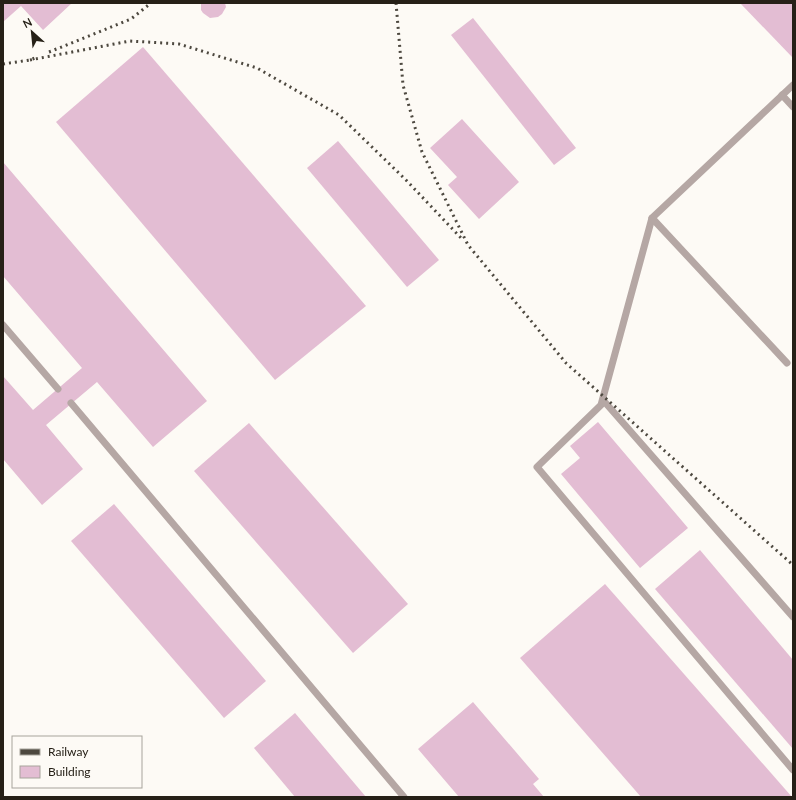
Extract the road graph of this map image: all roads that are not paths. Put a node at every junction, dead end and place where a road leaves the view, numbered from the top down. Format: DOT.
graph roads {
  1 [pos="793,85"];
  2 [pos="782,96"];
  3 [pos="793,108"];
  4 [pos="652,218"];
  5 [pos="3,325"];
  6 [pos="787,363"];
  7 [pos="58,389"];
  8 [pos="603,400"];
  9 [pos="71,403"];
  10 [pos="793,617"];
  11 [pos="793,770"];
  12 [pos="404,797"];
  1 -- 2 [label="lane"];
  2 -- 3 [label="lane"];
  2 -- 4 [label="lane"];
  4 -- 6 [label="lane"];
  4 -- 8 [label="lane"];
  5 -- 7 [label="lane"];
  8 -- 10 [label="lane"];
  8 -- 11 [label="lane"];
  9 -- 12 [label="lane"];
}
